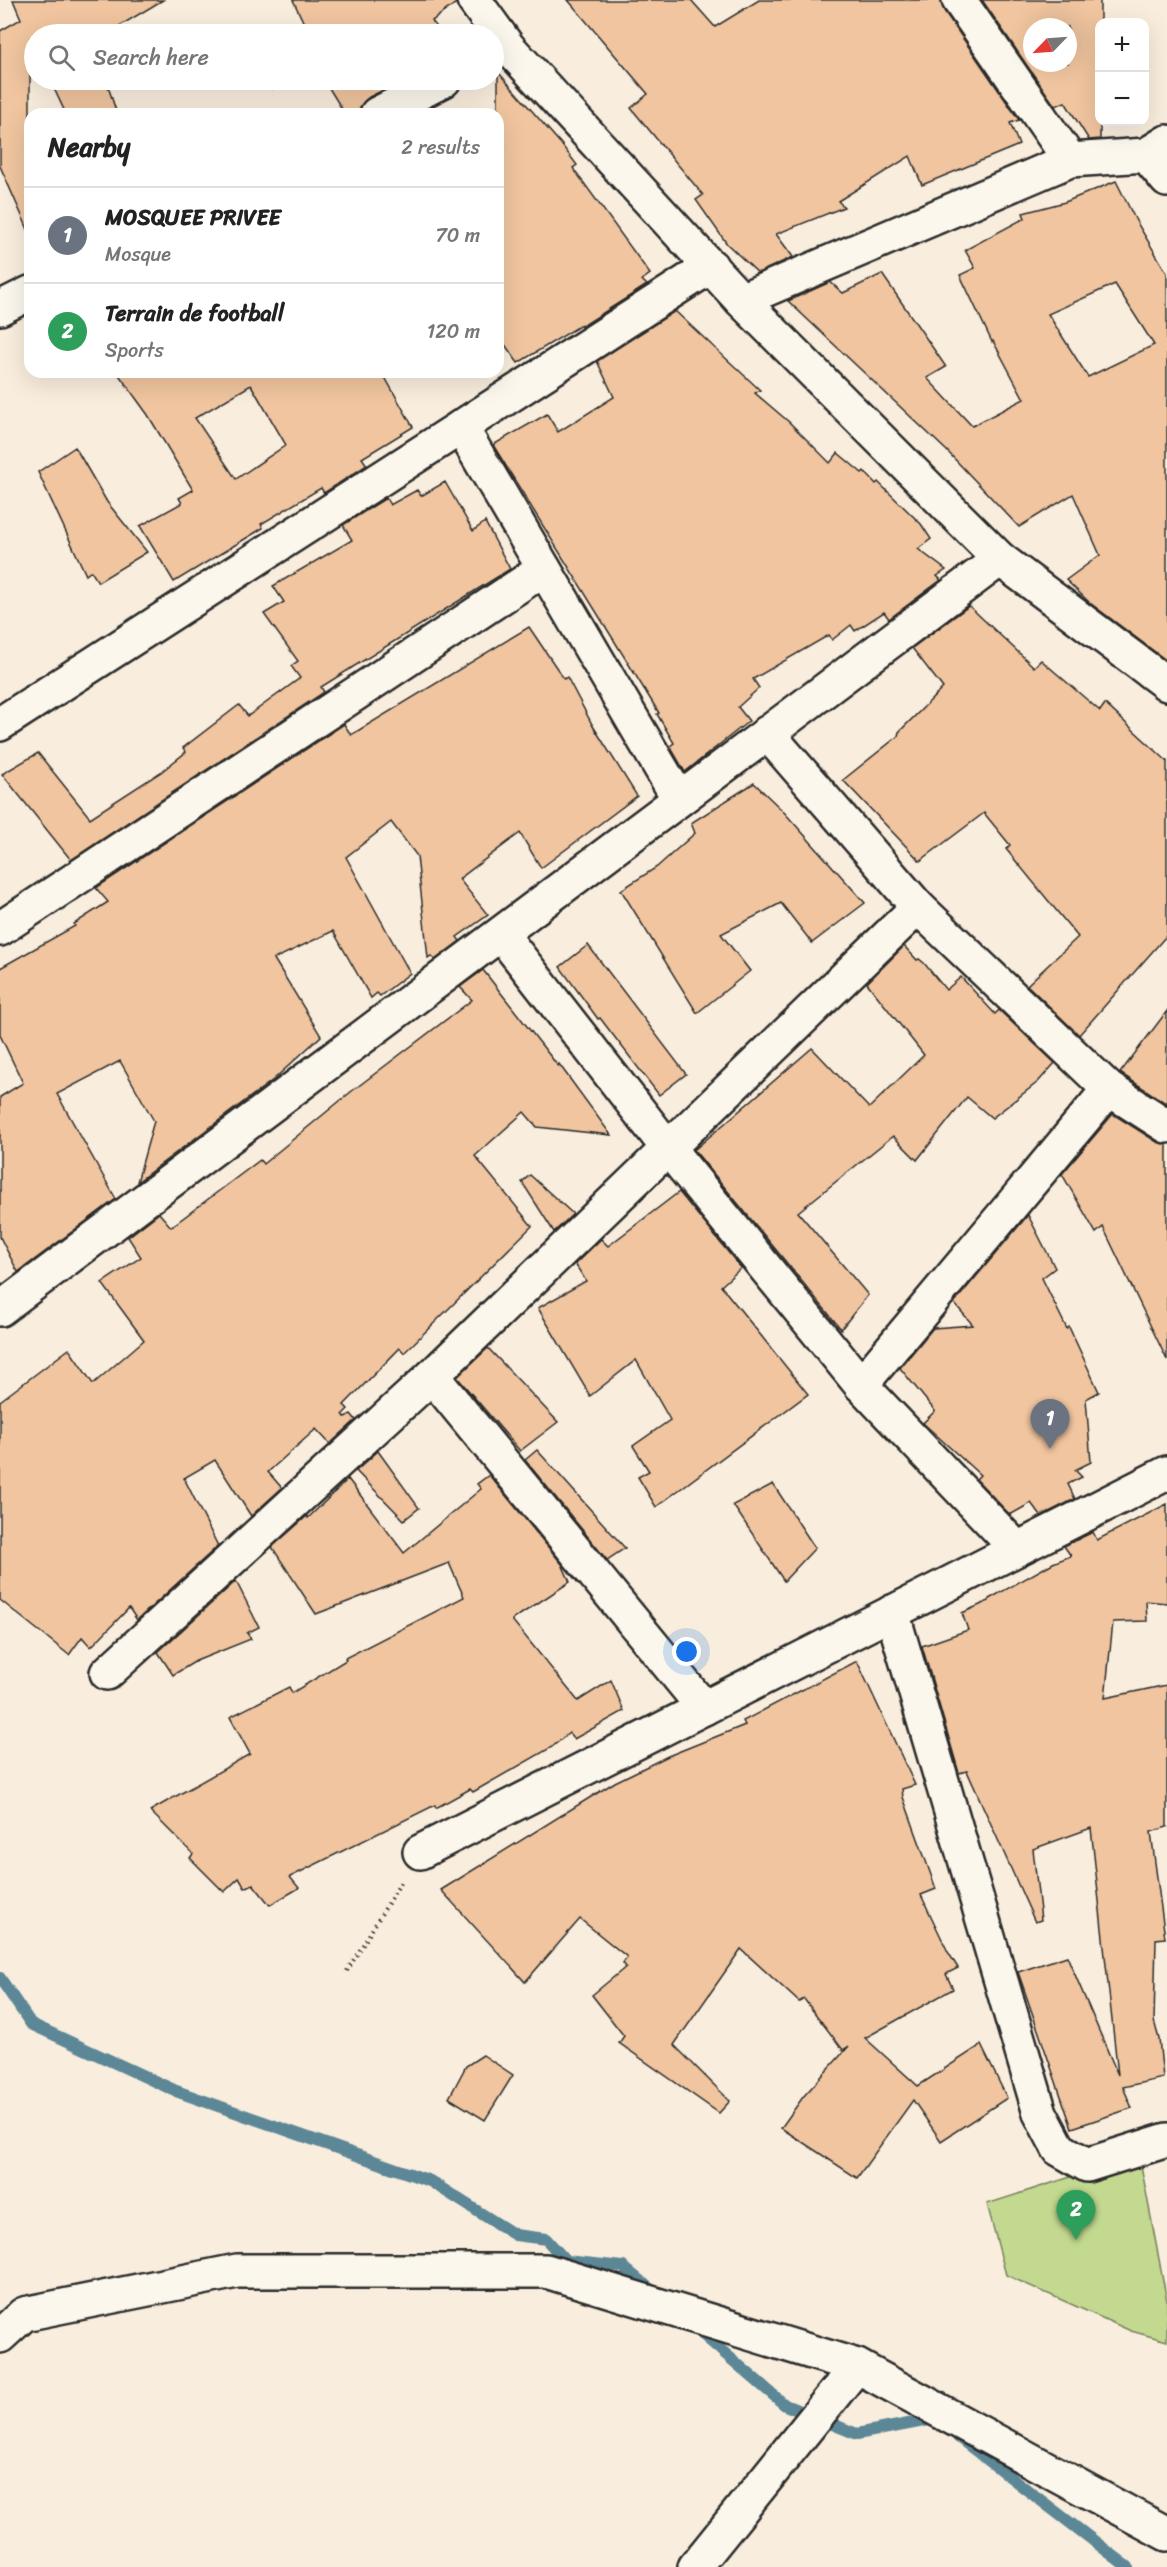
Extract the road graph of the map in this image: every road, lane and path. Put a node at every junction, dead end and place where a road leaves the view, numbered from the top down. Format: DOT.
graph roads {
  1 [pos="959,0"];
  2 [pos="485,4"];
  3 [pos="492,24"];
  4 [pos="504,53"];
  5 [pos="424,90"];
  6 [pos="389,108"];
  7 [pos="1156,149"];
  8 [pos="1070,160"];
  9 [pos="1167,180"];
  10 [pos="711,266"];
  11 [pos="24,296"];
  12 [pos="741,300"];
  13 [pos="0,308"];
  14 [pos="461,427"];
  15 [pos="1000,558"];
  16 [pos="544,569"];
  17 [pos="1167,684"];
  18 [pos="0,724"];
  19 [pos="767,734"];
  20 [pos="679,799"];
  21 [pos="918,907"];
  22 [pos="0,929"];
  23 [pos="501,933"];
  24 [pos="1109,1089"];
  25 [pos="1167,1126"];
  26 [pos="667,1147"];
  27 [pos="0,1309"];
  28 [pos="432,1376"];
  29 [pos="861,1385"];
  30 [pos="1167,1473"];
  31 [pos="1017,1549"];
  32 [pos="892,1612"];
  33 [pos="107,1673"];
  34 [pos="704,1708"];
  35 [pos="420,1852"];
  36 [pos="347,1971"];
  37 [pos="1167,2140"];
  38 [pos="0,2336"];
  39 [pos="857,2366"];
  40 [pos="1167,2534"];
  41 [pos="695,2567"];
  1 -- 8 [label="street"];
  2 -- 3 [label="street"];
  4 -- 10 [label="street"];
  5 -- 6 [label="street"];
  7 -- 8 [label="street"];
  7 -- 9 [label="street"];
  8 -- 12 [label="street"];
  10 -- 12 [label="street"];
  10 -- 14 [label="street"];
  11 -- 13 [label="street"];
  12 -- 15 [label="street"];
  14 -- 16 [label="street"];
  14 -- 18 [label="street"];
  15 -- 17 [label="street"];
  15 -- 19 [label="street"];
  16 -- 20 [label="street"];
  16 -- 22 [label="street"];
  19 -- 20 [label="street"];
  19 -- 21 [label="street"];
  20 -- 23 [label="street"];
  21 -- 24 [label="street"];
  21 -- 26 [label="street"];
  23 -- 26 [label="street"];
  23 -- 27 [label="street"];
  24 -- 25 [label="street"];
  24 -- 29 [label="street"];
  26 -- 28 [label="street"];
  26 -- 29 [label="street"];
  28 -- 33 [label="street"];
  28 -- 34 [label="street"];
  29 -- 31 [label="street"];
  30 -- 31 [label="street"];
  31 -- 32 [label="street"];
  32 -- 34 [label="street"];
  32 -- 37 [label="street"];
  34 -- 35 [label="street"];
  35 -- 36 [label="path"];
  38 -- 39 [label="street"];
  39 -- 40 [label="street"];
  39 -- 41 [label="street"];
}
